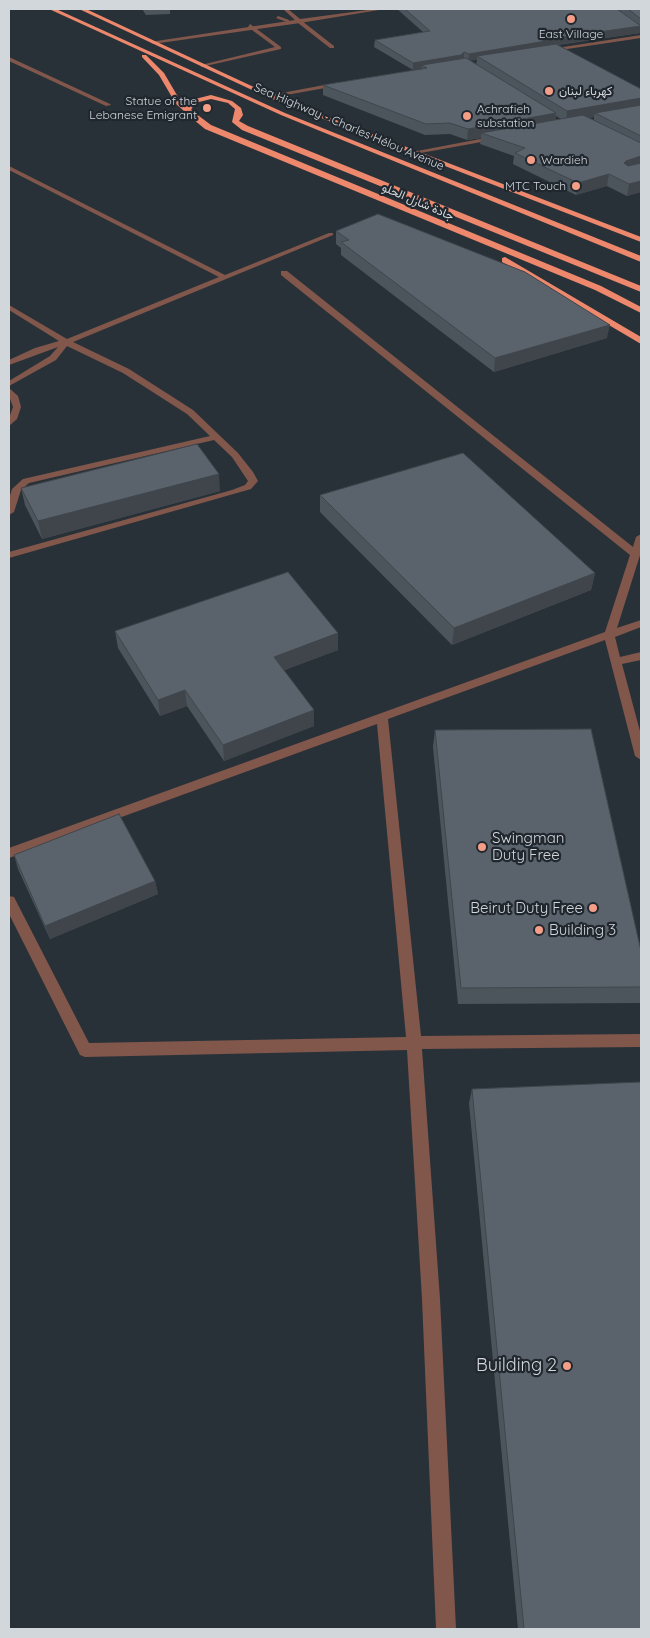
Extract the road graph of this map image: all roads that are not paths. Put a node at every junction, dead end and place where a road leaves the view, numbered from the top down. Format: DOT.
graph roads {
  1 [pos="52,9"];
  2 [pos="82,9"];
  3 [pos="285,9"];
  4 [pos="294,9"];
  5 [pos="383,9"];
  6 [pos="278,17"];
  7 [pos="301,20"];
  8 [pos="287,21"];
  9 [pos="251,27"];
  10 [pos="641,36"];
  11 [pos="120,40"];
  12 [pos="150,41"];
  13 [pos="332,48"];
  14 [pos="540,51"];
  15 [pos="9,59"];
  16 [pos="203,66"];
  17 [pos="347,83"];
  18 [pos="269,96"];
  19 [pos="108,105"];
  20 [pos="188,113"];
  21 [pos="283,114"];
  22 [pos="239,115"];
  23 [pos="500,137"];
  24 [pos="415,152"];
  25 [pos="9,168"];
  26 [pos="504,186"];
  27 [pos="454,230"];
  28 [pos="641,230"];
  29 [pos="330,234"];
  30 [pos="641,240"];
  31 [pos="641,259"];
  32 [pos="284,273"];
  33 [pos="224,277"];
  34 [pos="641,289"];
  35 [pos="9,307"];
  36 [pos="641,310"];
  37 [pos="641,341"];
  38 [pos="66,342"];
  39 [pos="9,362"];
  40 [pos="9,384"];
  41 [pos="9,391"];
  42 [pos="9,423"];
  43 [pos="216,437"];
  44 [pos="9,512"];
  45 [pos="641,537"];
  46 [pos="634,553"];
  47 [pos="9,555"];
  48 [pos="641,623"];
  49 [pos="609,636"];
  50 [pos="641,656"];
  51 [pos="616,662"];
  52 [pos="382,718"];
  53 [pos="641,756"];
  54 [pos="9,853"];
  55 [pos="9,901"];
  56 [pos="641,1040"];
  57 [pos="414,1043"];
  58 [pos="446,1629"];
  1 -- 11 [label="highway, Sea Highway - Charles Hélou Avenue"];
  2 -- 12 [label="highway, Sea Highway - Charles Hélou Avenue"];
  3 -- 7 [label="street"];
  4 -- 7 [label="street"];
  5 -- 7 [label="street"];
  6 -- 8 [label="street"];
  7 -- 8 [label="street"];
  7 -- 9 [label="street"];
  7 -- 13 [label="street"];
  8 -- 9 [label="street"];
  9 -- 12 [label="street"];
  9 -- 16 [label="street"];
  10 -- 14 [label="street"];
  11 -- 20 [label="highway, جادة شارل الحلو"];
  11 -- 21 [label="highway, Sea Highway - Charles Hélou Avenue"];
  12 -- 16 [label="highway, Sea Highway - Charles Hélou Avenue"];
  15 -- 19 [label="street"];
  16 -- 18 [label="highway, Sea Highway - Charles Hélou Avenue"];
  17 -- 18 [label="street"];
  18 -- 24 [label="highway, Sea Highway - Charles Hélou Avenue"];
  20 -- 22 [label="highway"];
  20 -- 27 [label="highway, جادة شارل الحلو"];
  21 -- 22 [label="highway"];
  21 -- 31 [label="highway, Sea Highway - Charles Hélou Avenue"];
  22 -- 34 [label="highway, جادة شارل الحلو"];
  23 -- 24 [label="street"];
  24 -- 26 [label="highway, Sea Highway - Charles Hélou Avenue"];
  25 -- 33 [label="street"];
  26 -- 28 [label="highway"];
  26 -- 30 [label="highway, Sea Highway - Charles Hélou Avenue"];
  27 -- 36 [label="highway, جادة شارل الحلو"];
  27 -- 37 [label="highway"];
  29 -- 33 [label="street"];
  32 -- 46 [label="street"];
  33 -- 38 [label="street"];
  35 -- 38 [label="street"];
  38 -- 39 [label="street"];
  38 -- 40 [label="street"];
  38 -- 43 [label="street"];
  41 -- 42 [label="street"];
  43 -- 44 [label="street"];
  43 -- 47 [label="street"];
  45 -- 46 [label="street"];
  46 -- 49 [label="street"];
  48 -- 49 [label="street"];
  49 -- 51 [label="street"];
  49 -- 52 [label="street"];
  50 -- 51 [label="street"];
  51 -- 53 [label="street"];
  52 -- 54 [label="street"];
  52 -- 57 [label="street"];
  55 -- 57 [label="street"];
  56 -- 57 [label="street"];
  57 -- 58 [label="street"];
}
